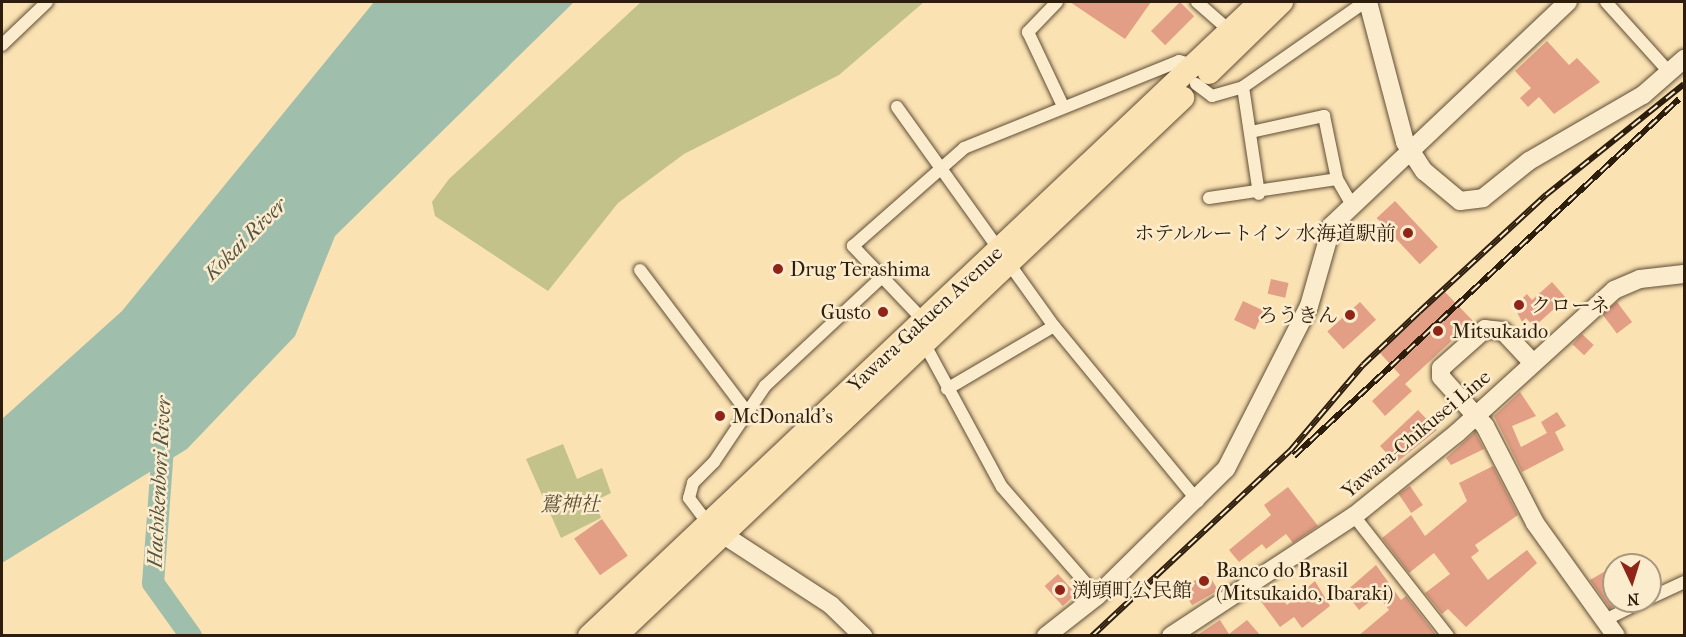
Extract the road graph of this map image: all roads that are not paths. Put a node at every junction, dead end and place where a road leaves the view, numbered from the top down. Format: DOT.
graph roads {
  1 [pos="47,2"];
  2 [pos="1057,2"];
  3 [pos="1197,2"];
  4 [pos="1260,2"];
  5 [pos="1282,2"];
  6 [pos="1366,2"];
  7 [pos="1568,2"];
  8 [pos="1606,2"];
  9 [pos="1230,32"];
  10 [pos="2,45"];
  11 [pos="1684,59"];
  12 [pos="1670,73"];
  13 [pos="1196,75"];
  14 [pos="1244,87"];
  15 [pos="1063,106"];
  16 [pos="897,107"];
  17 [pos="1251,132"];
  18 [pos="1410,151"];
  19 [pos="940,167"];
  20 [pos="1337,179"];
  21 [pos="1259,194"];
  22 [pos="1209,198"];
  23 [pos="1351,203"];
  24 [pos="1006,254"];
  25 [pos="640,270"];
  26 [pos="1684,274"];
  27 [pos="882,278"];
  28 [pos="1054,326"];
  29 [pos="924,332"];
  30 [pos="1533,363"];
  31 [pos="946,389"];
  32 [pos="747,412"];
  33 [pos="1476,416"];
  34 [pos="1198,501"];
  35 [pos="1354,516"];
  36 [pos="714,529"];
  37 [pos="1684,582"];
  38 [pos="1662,592"];
  39 [pos="1097,596"];
  40 [pos="1619,613"];
  41 [pos="1607,619"];
  42 [pos="628,631"];
  43 [pos="589,636"];
  44 [pos="863,636"];
  45 [pos="1046,636"];
  46 [pos="1171,636"];
  47 [pos="1448,636"];
  48 [pos="1616,636"];
  1 -- 10 [label="street"];
  2 -- 15 [label="street"];
  3 -- 9 [label="street"];
  4 -- 9 [label="highway, Yawara-Gakuen Avenue"];
  5 -- 13 [label="highway, Yawara-Gakuen Avenue"];
  6 -- 14 [label="street"];
  6 -- 18 [label="street"];
  7 -- 18 [label="street"];
  8 -- 12 [label="street"];
  9 -- 13 [label="highway, Yawara-Gakuen Avenue"];
  11 -- 12 [label="street"];
  12 -- 18 [label="street"];
  13 -- 14 [label="street"];
  13 -- 15 [label="street"];
  13 -- 24 [label="highway, Yawara-Gakuen Avenue"];
  14 -- 17 [label="street"];
  15 -- 19 [label="street"];
  16 -- 19 [label="street"];
  17 -- 20 [label="street"];
  17 -- 21 [label="street"];
  18 -- 23 [label="street"];
  19 -- 24 [label="street"];
  19 -- 27 [label="street"];
  20 -- 21 [label="street"];
  20 -- 23 [label="street"];
  21 -- 22 [label="street"];
  23 -- 34 [label="street"];
  24 -- 28 [label="street"];
  24 -- 29 [label="highway, Yawara-Gakuen Avenue"];
  25 -- 32 [label="street"];
  26 -- 30 [label="street, Yawara-Chikusei Line"];
  27 -- 29 [label="street"];
  27 -- 32 [label="street"];
  28 -- 31 [label="street"];
  28 -- 34 [label="street"];
  29 -- 31 [label="street"];
  29 -- 36 [label="highway, Yawara-Gakuen Avenue"];
  30 -- 33 [label="street, Yawara-Chikusei Line"];
  30 -- 33 [label="street"];
  31 -- 39 [label="street"];
  32 -- 36 [label="street"];
  33 -- 35 [label="street, Yawara-Chikusei Line"];
  33 -- 41 [label="street"];
  34 -- 39 [label="street"];
  35 -- 46 [label="street, Yawara-Chikusei Line"];
  35 -- 47 [label="street"];
  36 -- 42 [label="highway, Yawara-Gakuen Avenue"];
  36 -- 43 [label="highway, Yawara-Gakuen Avenue"];
  36 -- 44 [label="street"];
  37 -- 38 [label="street"];
  39 -- 45 [label="street"];
  40 -- 41 [label="street"];
  41 -- 48 [label="street"];
}
